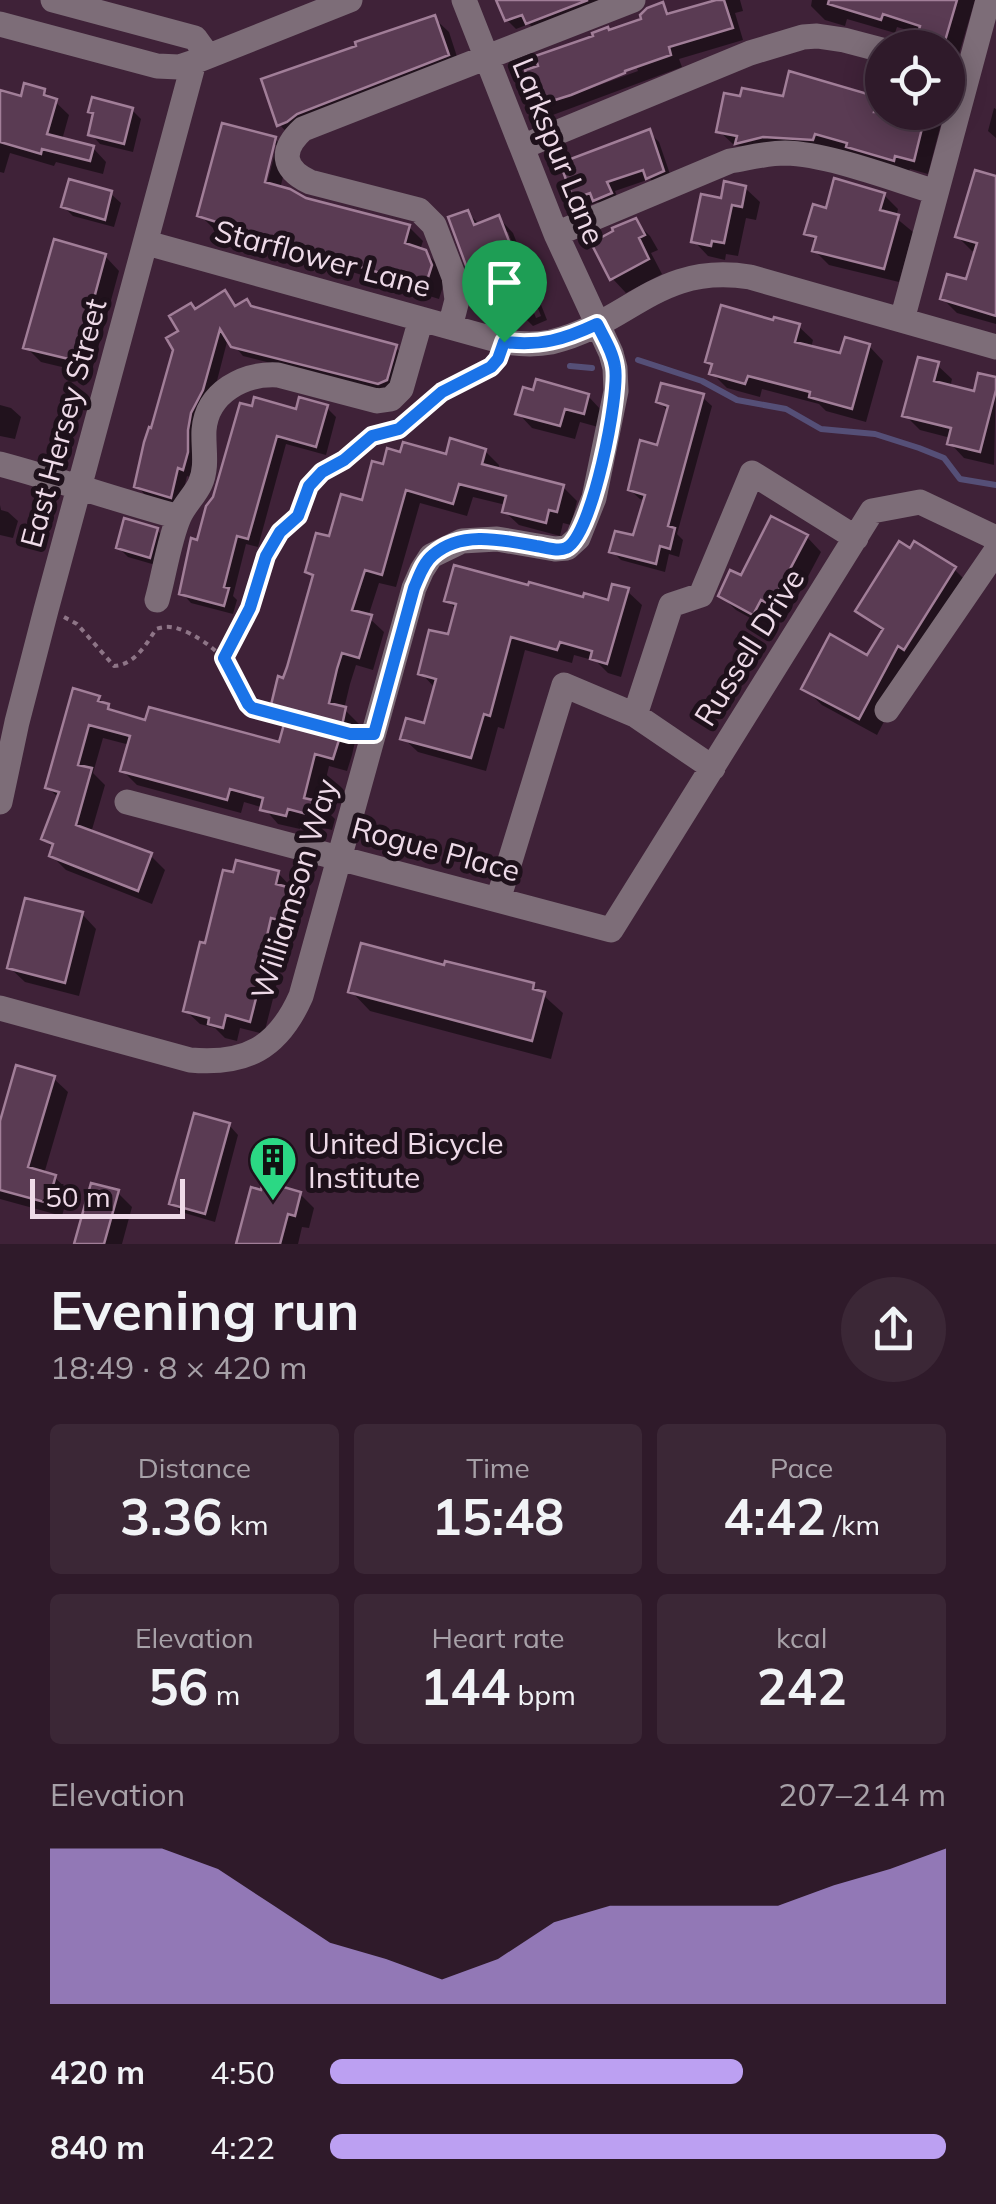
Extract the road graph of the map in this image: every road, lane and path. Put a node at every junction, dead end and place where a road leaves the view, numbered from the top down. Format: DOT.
graph roads {
  1 [pos="53,0"];
  2 [pos="350,0"];
  3 [pos="464,0"];
  4 [pos="634,0"];
  5 [pos="988,0"];
  6 [pos="0,24"];
  7 [pos="865,46"];
  8 [pos="965,54"];
  9 [pos="486,58"];
  10 [pos="202,59"];
  11 [pos="947,130"];
  12 [pos="522,147"];
  13 [pos="936,192"];
  14 [pos="556,234"];
  15 [pos="146,243"];
  16 [pos="421,319"];
  17 [pos="902,320"];
  18 [pos="597,324"];
  19 [pos="450,327"];
  20 [pos="504,342"];
  21 [pos="996,347"];
  22 [pos="0,464"];
  23 [pos="79,488"];
  24 [pos="179,517"];
  25 [pos="856,538"];
  26 [pos="996,538"];
  27 [pos="996,550"];
  28 [pos="157,600"];
  29 [pos="46,610"];
  30 [pos="224,658"];
  31 [pos="887,710"];
  32 [pos="635,715"];
  33 [pos="374,734"];
  34 [pos="713,768"];
  35 [pos="0,802"];
  36 [pos="126,802"];
  37 [pos="340,857"];
  38 [pos="498,900"];
  39 [pos="612,930"];
  40 [pos="0,1008"];
  1 -- 10 [label="street"];
  2 -- 10 [label="street"];
  3 -- 9 [label="street, Larkspur Lane"];
  4 -- 9 [label="street"];
  5 -- 8 [label="street"];
  6 -- 10 [label="street"];
  7 -- 12 [label="street"];
  9 -- 12 [label="street, Larkspur Lane"];
  9 -- 19 [label="street"];
  10 -- 15 [label="street, East Hersey Street"];
  11 -- 13 [label="street"];
  12 -- 14 [label="street, Larkspur Lane"];
  13 -- 14 [label="street"];
  13 -- 17 [label="street"];
  14 -- 18 [label="street, Larkspur Lane"];
  15 -- 16 [label="street, Starflower Lane"];
  15 -- 23 [label="street, East Hersey Street"];
  16 -- 19 [label="street, Starflower Lane"];
  16 -- 24 [label="street"];
  17 -- 18 [label="street, Starflower Lane"];
  17 -- 21 [label="street, Starflower Lane"];
  18 -- 20 [label="street, Starflower Lane"];
  18 -- 33 [label="street, Williamson Way"];
  19 -- 20 [label="street, Starflower Lane"];
  20 -- 30 [label="path"];
  22 -- 23 [label="street"];
  23 -- 24 [label="street"];
  23 -- 29 [label="street, East Hersey Street"];
  24 -- 28 [label="street"];
  25 -- 26 [label="street, Russell Drive"];
  25 -- 32 [label="street"];
  25 -- 34 [label="street, Russell Drive"];
  27 -- 31 [label="street"];
  29 -- 30 [label="path"];
  29 -- 35 [label="street, East Hersey Street"];
  30 -- 33 [label="path"];
  32 -- 34 [label="street"];
  32 -- 38 [label="street"];
  33 -- 37 [label="street, Williamson Way"];
  34 -- 39 [label="street, Russell Drive"];
  36 -- 37 [label="street, Rogue Place"];
  37 -- 38 [label="street, Rogue Place"];
  37 -- 40 [label="street, Williamson Way"];
  38 -- 39 [label="street, Rogue Place"];
}
